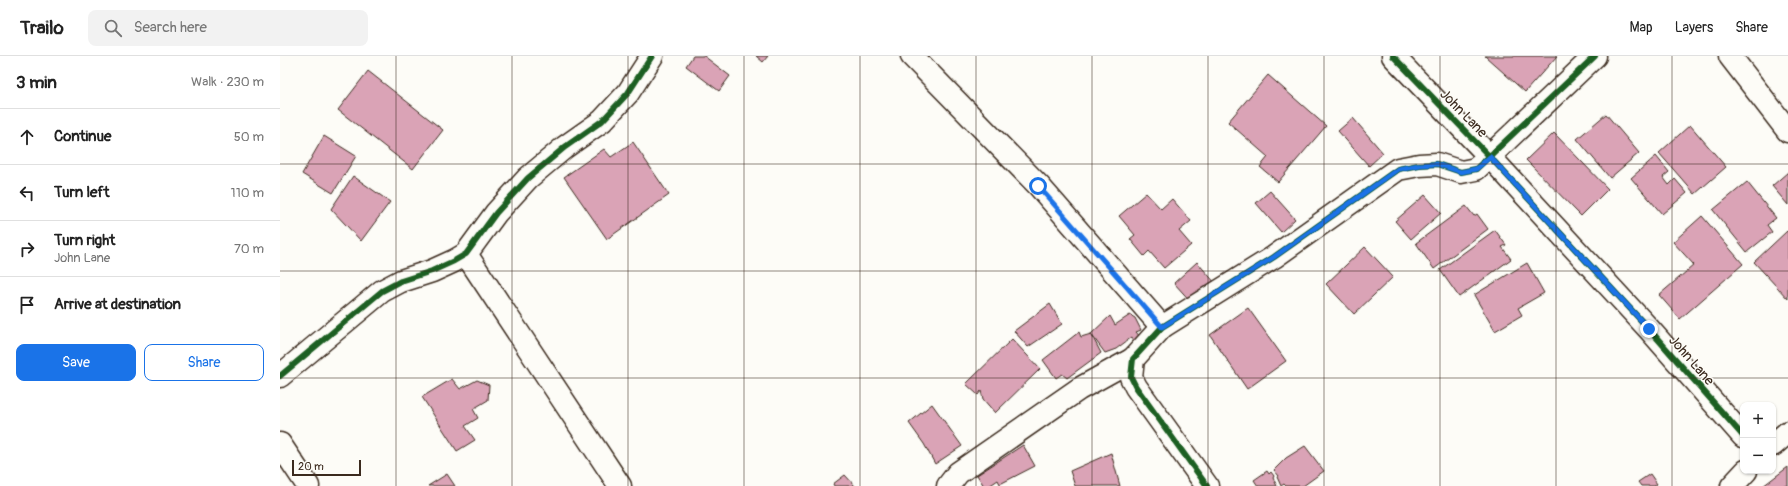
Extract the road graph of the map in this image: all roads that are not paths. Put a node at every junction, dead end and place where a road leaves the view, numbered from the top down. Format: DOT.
graph roads {
  1 [pos="652,56"];
  2 [pos="912,56"];
  3 [pos="1393,56"];
  4 [pos="1595,56"];
  5 [pos="1730,56"];
  6 [pos="1788,131"];
  7 [pos="1490,157"];
  8 [pos="466,254"];
  9 [pos="1162,327"];
  10 [pos="1133,359"];
  11 [pos="280,376"];
  12 [pos="1788,432"];
  13 [pos="1740,433"];
  14 [pos="1776,442"];
  15 [pos="280,444"];
  16 [pos="1743,474"];
  17 [pos="308,486"];
  18 [pos="620,486"];
  19 [pos="948,486"];
  20 [pos="1207,486"];
  21 [pos="1732,486"];
  1 -- 8 [label="street"];
  2 -- 9 [label="street"];
  3 -- 7 [label="street, John Lane"];
  4 -- 7 [label="street"];
  5 -- 6 [label="street"];
  7 -- 9 [label="street"];
  7 -- 13 [label="street, John Lane"];
  8 -- 11 [label="street"];
  8 -- 18 [label="street"];
  9 -- 10 [label="street"];
  10 -- 19 [label="street"];
  10 -- 20 [label="street"];
  12 -- 14 [label="street"];
  15 -- 17 [label="street"];
  16 -- 21 [label="street"];
}
